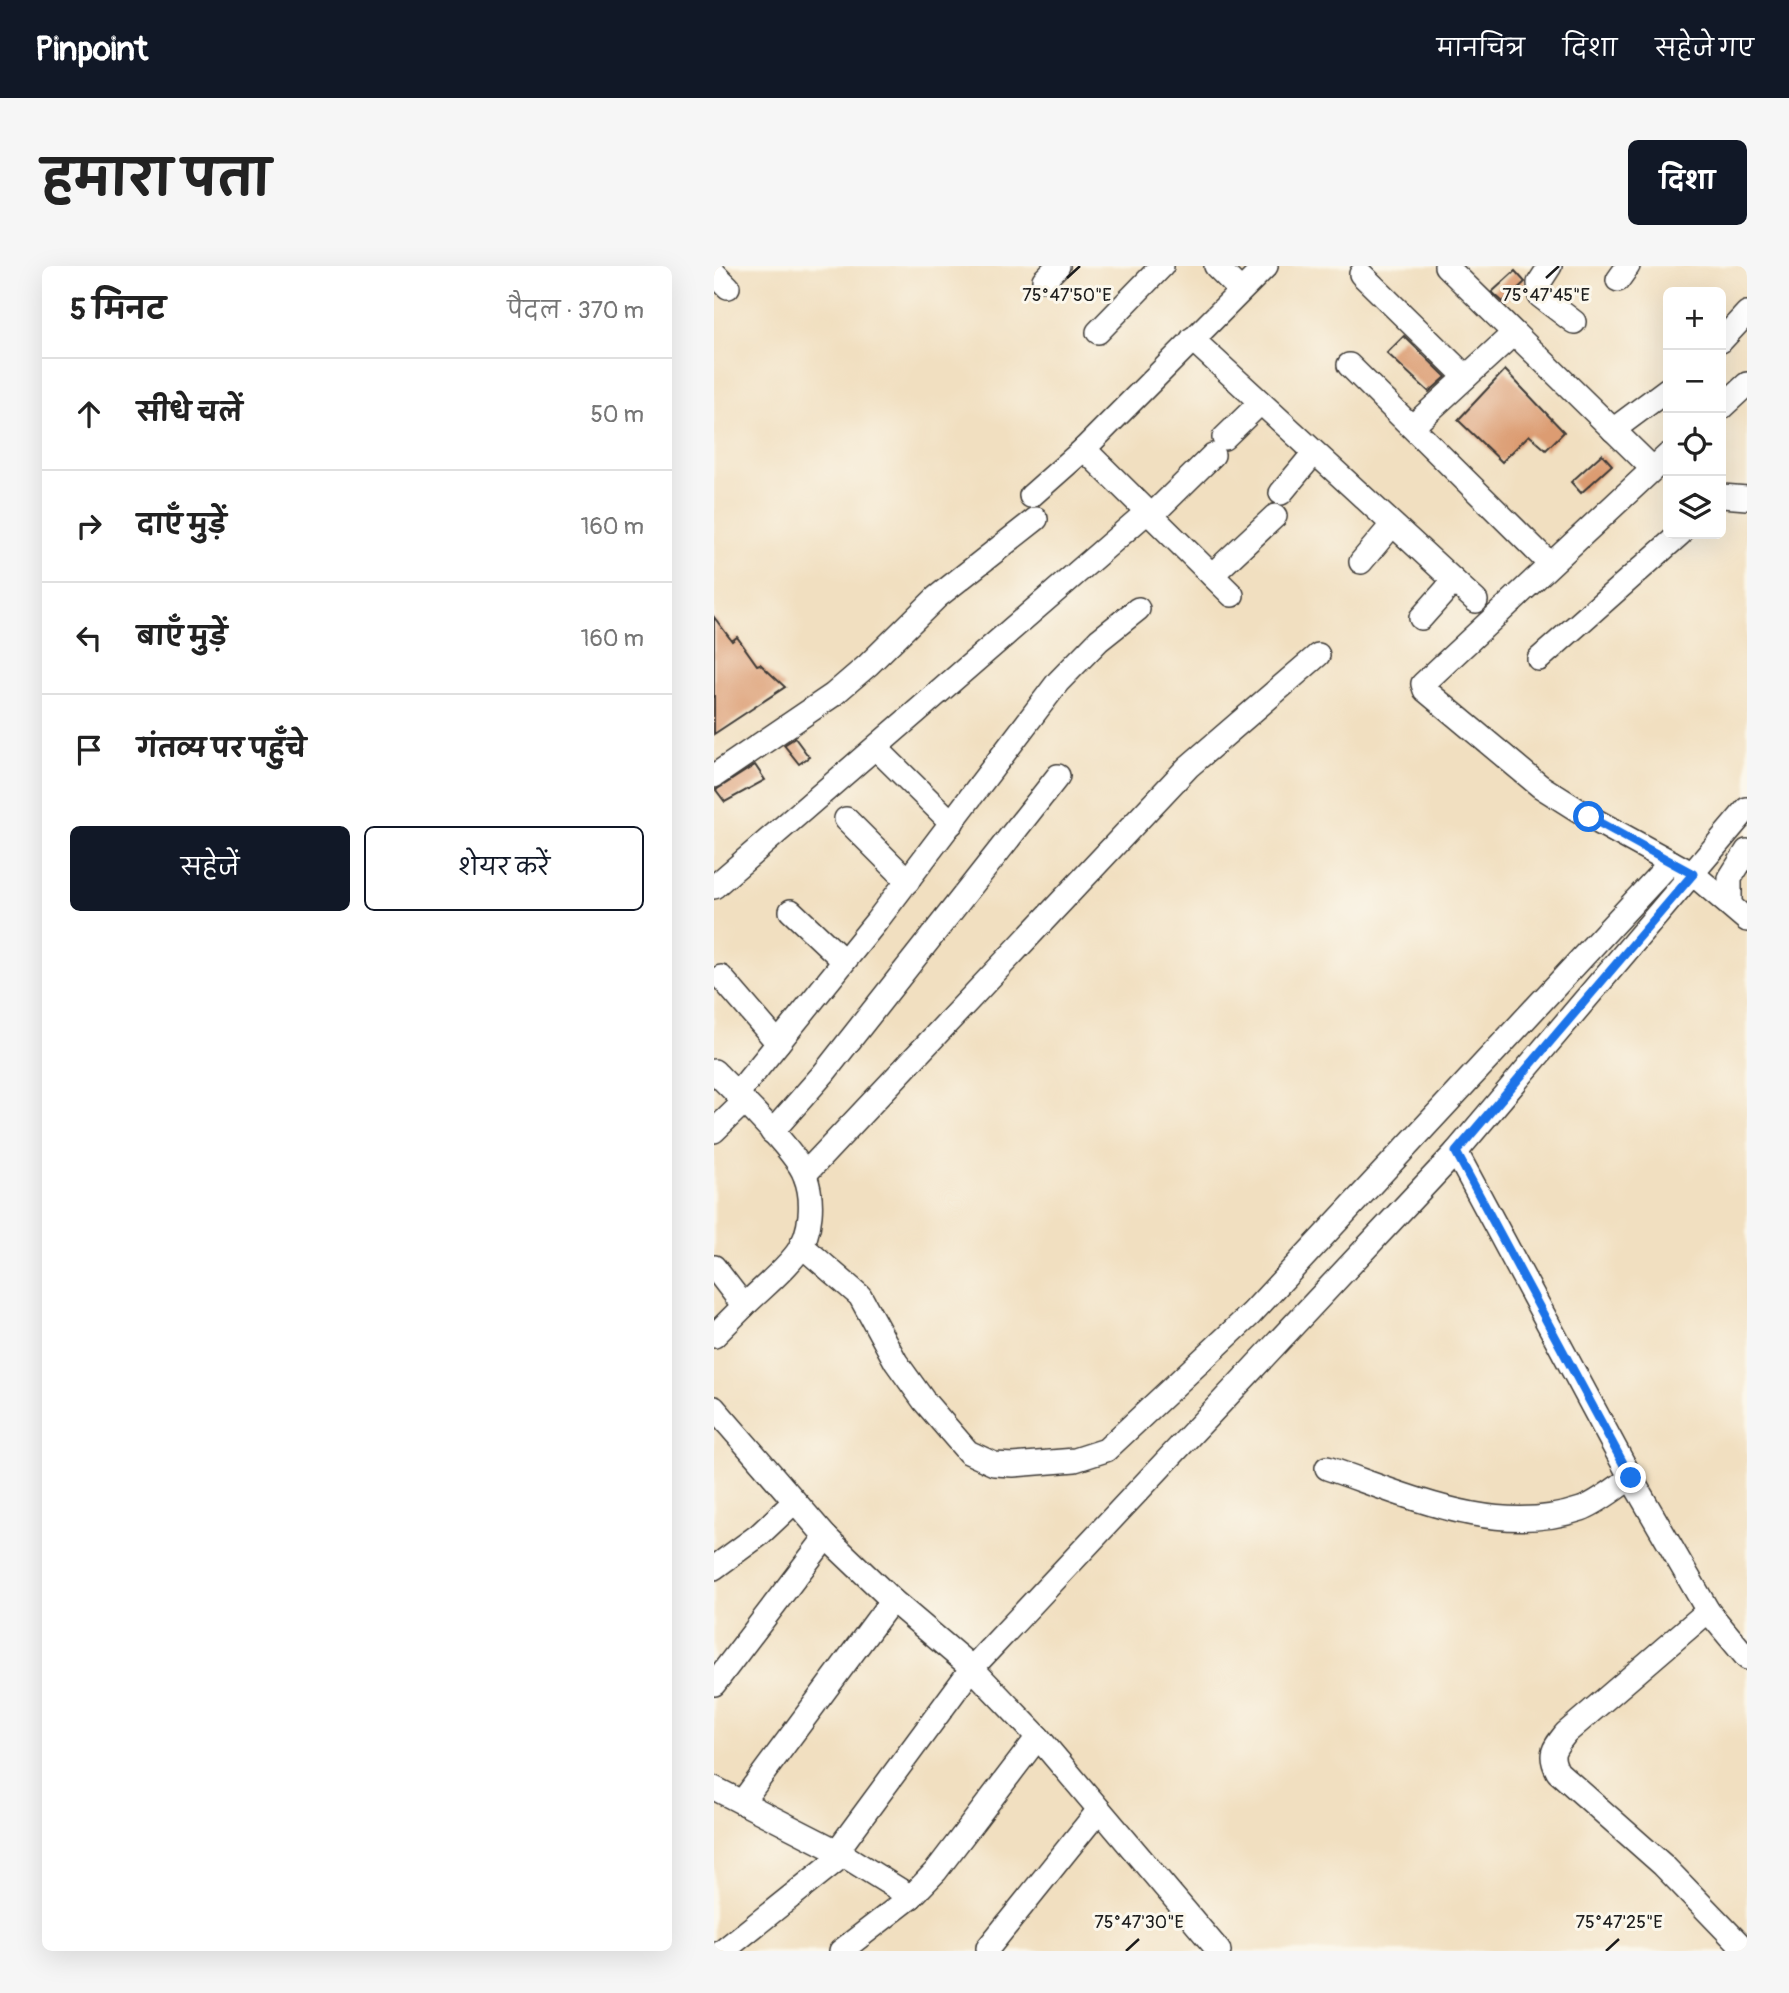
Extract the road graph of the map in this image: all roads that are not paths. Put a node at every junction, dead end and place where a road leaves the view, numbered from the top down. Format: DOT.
graph roads {
  1 [pos="1161,266"];
  2 [pos="1216,266"];
  3 [pos="1266,266"];
  4 [pos="1446,266"];
  5 [pos="1550,266"];
  6 [pos="1361,274"];
  7 [pos="1240,290"];
  8 [pos="1747,313"];
  9 [pos="1574,322"];
  10 [pos="1098,332"];
  11 [pos="1514,333"];
  12 [pos="1726,336"];
  13 [pos="1192,339"];
  14 [pos="1349,365"];
  15 [pos="1466,377"];
  16 [pos="1747,384"];
  17 [pos="1663,393"];
  18 [pos="1260,403"];
  19 [pos="1726,403"];
  20 [pos="1413,426"];
  21 [pos="1613,430"];
  22 [pos="1084,449"];
  23 [pos="1314,453"];
  24 [pos="1660,461"];
  25 [pos="1282,493"];
  26 [pos="1031,496"];
  27 [pos="1726,496"];
  28 [pos="1747,498"];
  29 [pos="1149,514"];
  30 [pos="1275,516"];
  31 [pos="1036,519"];
  32 [pos="1392,525"];
  33 [pos="1674,539"];
  34 [pos="1361,562"];
  35 [pos="1549,563"];
  36 [pos="1212,575"];
  37 [pos="1454,581"];
  38 [pos="1232,595"];
  39 [pos="1476,601"];
  40 [pos="1138,608"];
  41 [pos="1421,618"];
  42 [pos="1318,655"];
  43 [pos="1539,659"];
  44 [pos="876,748"];
  45 [pos="714,776"];
  46 [pos="1058,776"];
  47 [pos="1747,810"];
  48 [pos="846,819"];
  49 [pos="952,823"];
  50 [pos="1747,851"];
  51 [pos="1671,862"];
  52 [pos="1700,866"];
  53 [pos="908,881"];
  54 [pos="714,887"];
  55 [pos="791,911"];
  56 [pos="1738,912"];
  57 [pos="844,961"];
  58 [pos="721,976"];
  59 [pos="778,1043"];
  60 [pos="714,1071"];
  61 [pos="740,1098"];
  62 [pos="714,1131"];
  63 [pos="772,1132"];
  64 [pos="1456,1152"];
  65 [pos="805,1174"];
  66 [pos="801,1245"];
  67 [pos="714,1267"];
  68 [pos="744,1306"];
  69 [pos="714,1336"];
  70 [pos="714,1408"];
  71 [pos="1328,1468"];
  72 [pos="1631,1478"];
  73 [pos="794,1502"];
  74 [pos="826,1537"];
  75 [pos="714,1568"];
  76 [pos="892,1600"];
  77 [pos="1708,1611"];
  78 [pos="1747,1658"];
  79 [pos="972,1668"];
  80 [pos="714,1684"];
  81 [pos="1038,1737"];
  82 [pos="714,1788"];
  83 [pos="741,1802"];
  84 [pos="1099,1810"];
  85 [pos="840,1853"];
  86 [pos="911,1896"];
  87 [pos="988,1948"];
  88 [pos="723,1951"];
  89 [pos="841,1951"];
  90 [pos="1219,1951"];
  91 [pos="1746,1951"];
  1 -- 10 [label="street"];
  2 -- 7 [label="street"];
  3 -- 7 [label="street"];
  4 -- 11 [label="street"];
  5 -- 9 [label="street"];
  6 -- 15 [label="street"];
  7 -- 13 [label="street"];
  8 -- 12 [label="street"];
  11 -- 15 [label="street"];
  11 -- 21 [label="street"];
  13 -- 18 [label="street"];
  13 -- 22 [label="street"];
  14 -- 20 [label="street"];
  15 -- 20 [label="street"];
  16 -- 19 [label="street"];
  17 -- 21 [label="street"];
  18 -- 23 [label="street"];
  18 -- 29 [label="street"];
  20 -- 35 [label="street"];
  21 -- 24 [label="street"];
  22 -- 26 [label="street"];
  22 -- 29 [label="street"];
  23 -- 25 [label="street"];
  23 -- 32 [label="street"];
  24 -- 35 [label="street"];
  27 -- 28 [label="street"];
  29 -- 36 [label="street"];
  29 -- 44 [label="street"];
  30 -- 36 [label="street"];
  31 -- 45 [label="street"];
  32 -- 34 [label="street"];
  32 -- 37 [label="street"];
  33 -- 43 [label="street"];
  35 -- 51 [label="street"];
  36 -- 38 [label="street"];
  37 -- 39 [label="street"];
  37 -- 41 [label="street"];
  40 -- 49 [label="street"];
  42 -- 65 [label="street"];
  44 -- 49 [label="street"];
  44 -- 54 [label="street"];
  46 -- 63 [label="street"];
  47 -- 52 [label="street"];
  48 -- 53 [label="street"];
  49 -- 53 [label="street"];
  50 -- 56 [label="street"];
  51 -- 52 [label="street"];
  51 -- 66 [label="street"];
  52 -- 56 [label="street"];
  52 -- 64 [label="street"];
  53 -- 57 [label="street"];
  55 -- 57 [label="street"];
  57 -- 59 [label="street"];
  58 -- 59 [label="street"];
  59 -- 61 [label="street"];
  60 -- 61 [label="street"];
  61 -- 62 [label="street"];
  61 -- 63 [label="street"];
  63 -- 65 [label="street"];
  64 -- 72 [label="street"];
  64 -- 79 [label="street"];
  65 -- 66 [label="street"];
  66 -- 68 [label="street"];
  67 -- 68 [label="street"];
  68 -- 69 [label="street"];
  70 -- 73 [label="street"];
  71 -- 72 [label="street"];
  72 -- 77 [label="street"];
  73 -- 74 [label="street"];
  73 -- 75 [label="street"];
  74 -- 76 [label="street"];
  74 -- 80 [label="street"];
  76 -- 79 [label="street"];
  76 -- 83 [label="street"];
  77 -- 78 [label="street"];
  77 -- 91 [label="street"];
  79 -- 81 [label="street"];
  79 -- 85 [label="street"];
  81 -- 84 [label="street"];
  81 -- 86 [label="street"];
  82 -- 83 [label="street"];
  83 -- 85 [label="street"];
  84 -- 87 [label="street"];
  84 -- 90 [label="street"];
  85 -- 86 [label="street"];
  85 -- 88 [label="street"];
  86 -- 89 [label="street"];
}
